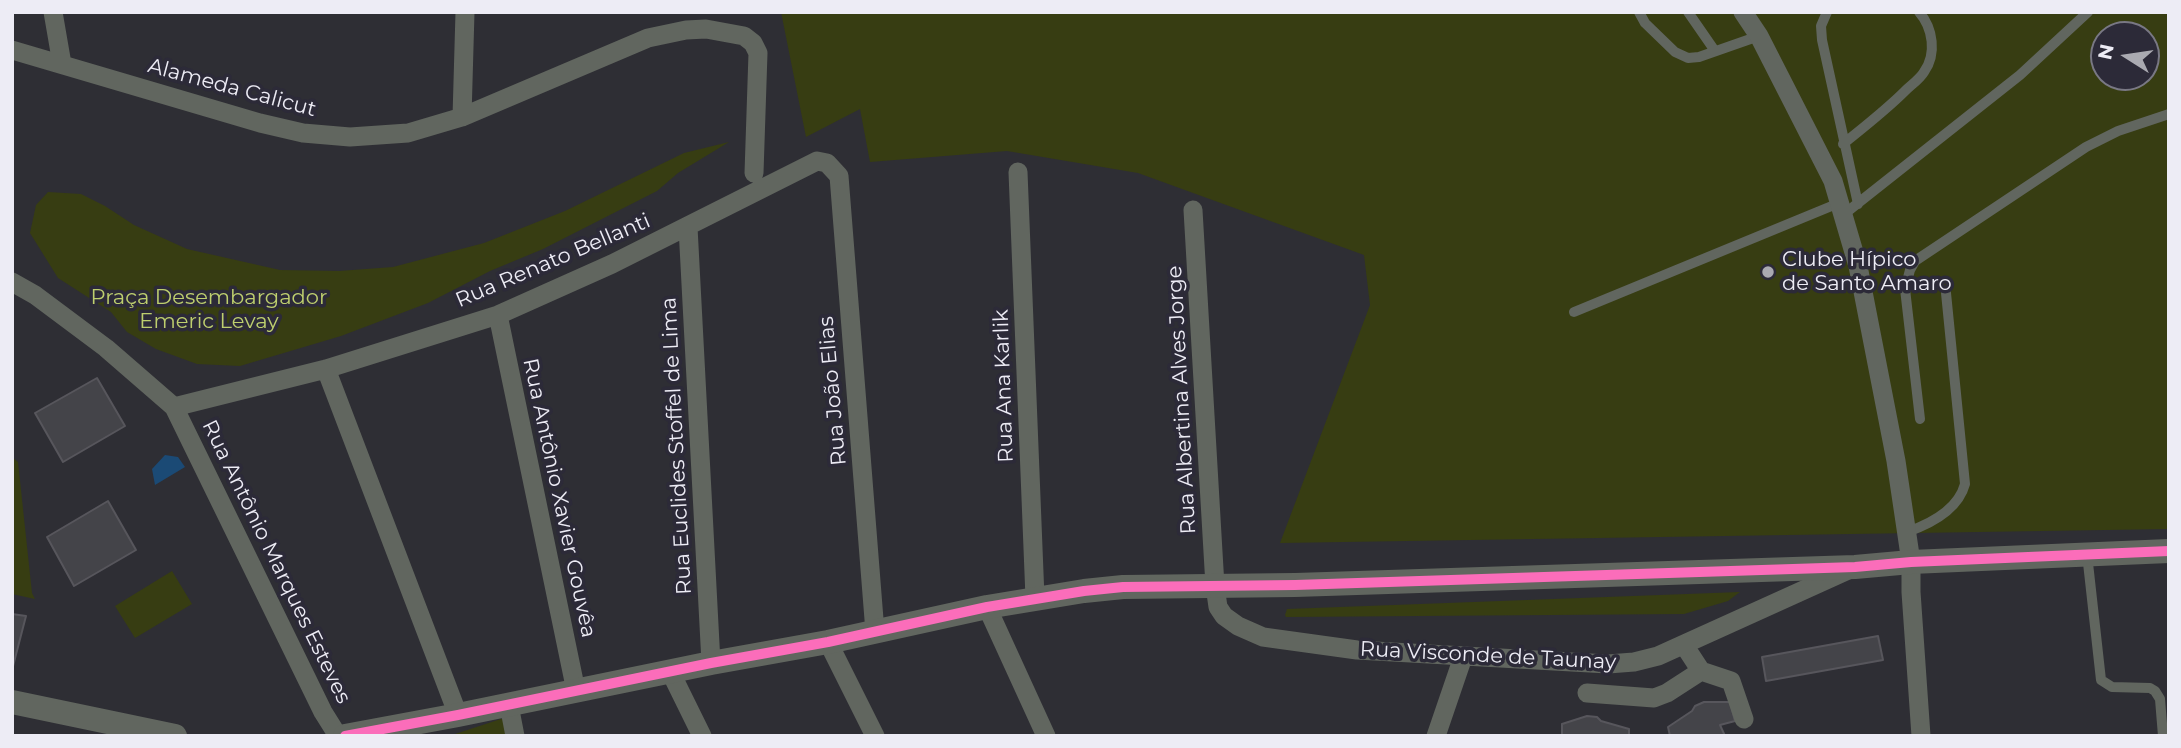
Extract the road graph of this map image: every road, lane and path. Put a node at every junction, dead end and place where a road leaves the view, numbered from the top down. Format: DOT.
graph roads {
  1 [pos="53,12"];
  2 [pos="465,12"];
  3 [pos="1639,12"];
  4 [pos="1688,12"];
  5 [pos="1744,12"];
  6 [pos="1827,12"];
  7 [pos="1919,12"];
  8 [pos="2088,12"];
  9 [pos="1759,36"];
  10 [pos="12,50"];
  11 [pos="1715,51"];
  12 [pos="62,64"];
  13 [pos="2169,114"];
  14 [pos="462,117"];
  15 [pos="1843,144"];
  16 [pos="817,161"];
  17 [pos="1018,172"];
  18 [pos="754,173"];
  19 [pos="1846,208"];
  20 [pos="1193,210"];
  21 [pos="688,227"];
  22 [pos="12,282"];
  23 [pos="1946,293"];
  24 [pos="1574,312"];
  25 [pos="498,315"];
  26 [pos="327,369"];
  27 [pos="174,407"];
  28 [pos="1920,419"];
  29 [pos="1907,532"];
  30 [pos="2169,551"];
  31 [pos="2087,554"];
  32 [pos="1911,562"];
  33 [pos="1855,566"];
  34 [pos="1215,586"];
  35 [pos="1035,598"];
  36 [pos="986,607"];
  37 [pos="875,632"];
  38 [pos="828,642"];
  39 [pos="1684,645"];
  40 [pos="1463,657"];
  41 [pos="711,663"];
  42 [pos="670,671"];
  43 [pos="1701,671"];
  44 [pos="576,691"];
  45 [pos="1587,693"];
  46 [pos="12,702"];
  47 [pos="509,705"];
  48 [pos="458,715"];
  49 [pos="1744,719"];
  50 [pos="396,730"];
  51 [pos="175,736"];
  52 [pos="338,736"];
  53 [pos="345,736"];
  54 [pos="515,736"];
  55 [pos="702,736"];
  56 [pos="875,736"];
  57 [pos="1046,736"];
  58 [pos="1436,736"];
  59 [pos="1921,736"];
  60 [pos="2163,736"];
  1 -- 12 [label="street"];
  2 -- 14 [label="street"];
  3 -- 11 [label="lane"];
  4 -- 11 [label="lane"];
  5 -- 9 [label="street"];
  6 -- 15 [label="lane"];
  7 -- 15 [label="lane"];
  8 -- 19 [label="lane"];
  9 -- 11 [label="lane"];
  9 -- 19 [label="street"];
  10 -- 12 [label="street, Alameda Calicut"];
  12 -- 14 [label="street, Alameda Calicut"];
  13 -- 28 [label="lane"];
  14 -- 18 [label="street, Alameda Calicut"];
  15 -- 19 [label="lane"];
  16 -- 21 [label="street, Rua Renato Bellanti"];
  16 -- 37 [label="street, Rua João Elias"];
  17 -- 35 [label="street, Rua Ana Karlik"];
  19 -- 24 [label="lane"];
  19 -- 29 [label="street"];
  20 -- 34 [label="street, Rua Albertina Alves Jorge"];
  21 -- 25 [label="street, Rua Renato Bellanti"];
  21 -- 41 [label="street, Rua Euclides Stoffel de Lima"];
  22 -- 27 [label="street"];
  23 -- 29 [label="lane"];
  25 -- 26 [label="street, Rua Renato Bellanti"];
  25 -- 44 [label="street, Rua Antônio Xavier Gouvêa"];
  26 -- 27 [label="street, Rua Renato Bellanti"];
  26 -- 48 [label="street"];
  27 -- 52 [label="street, Rua Antônio Marques Esteves"];
  29 -- 32 [label="street"];
  30 -- 31 [label="street, Rua Visconde de Taunay"];
  31 -- 32 [label="street, Rua Visconde de Taunay"];
  31 -- 60 [label="lane"];
  32 -- 33 [label="street, Rua Visconde de Taunay"];
  32 -- 59 [label="street"];
  33 -- 34 [label="street, Rua Visconde de Taunay"];
  33 -- 39 [label="street, Rua Visconde de Taunay"];
  34 -- 35 [label="street, Rua Visconde de Taunay"];
  34 -- 40 [label="street, Rua Visconde de Taunay"];
  35 -- 36 [label="street, Rua Visconde de Taunay"];
  36 -- 37 [label="street, Rua Visconde de Taunay"];
  36 -- 57 [label="street"];
  37 -- 38 [label="street, Rua Visconde de Taunay"];
  38 -- 41 [label="street, Rua Visconde de Taunay"];
  38 -- 56 [label="street"];
  39 -- 40 [label="street, Rua Visconde de Taunay"];
  39 -- 43 [label="street"];
  40 -- 58 [label="street"];
  41 -- 42 [label="street, Rua Visconde de Taunay"];
  42 -- 44 [label="street, Rua Visconde de Taunay"];
  42 -- 55 [label="street"];
  43 -- 45 [label="street"];
  43 -- 49 [label="street"];
  44 -- 47 [label="street, Rua Visconde de Taunay"];
  46 -- 51 [label="street"];
  47 -- 48 [label="street, Rua Visconde de Taunay"];
  47 -- 54 [label="street"];
  48 -- 50 [label="street, Rua Visconde de Taunay"];
  50 -- 53 [label="street, Rua Visconde de Taunay"];
}
